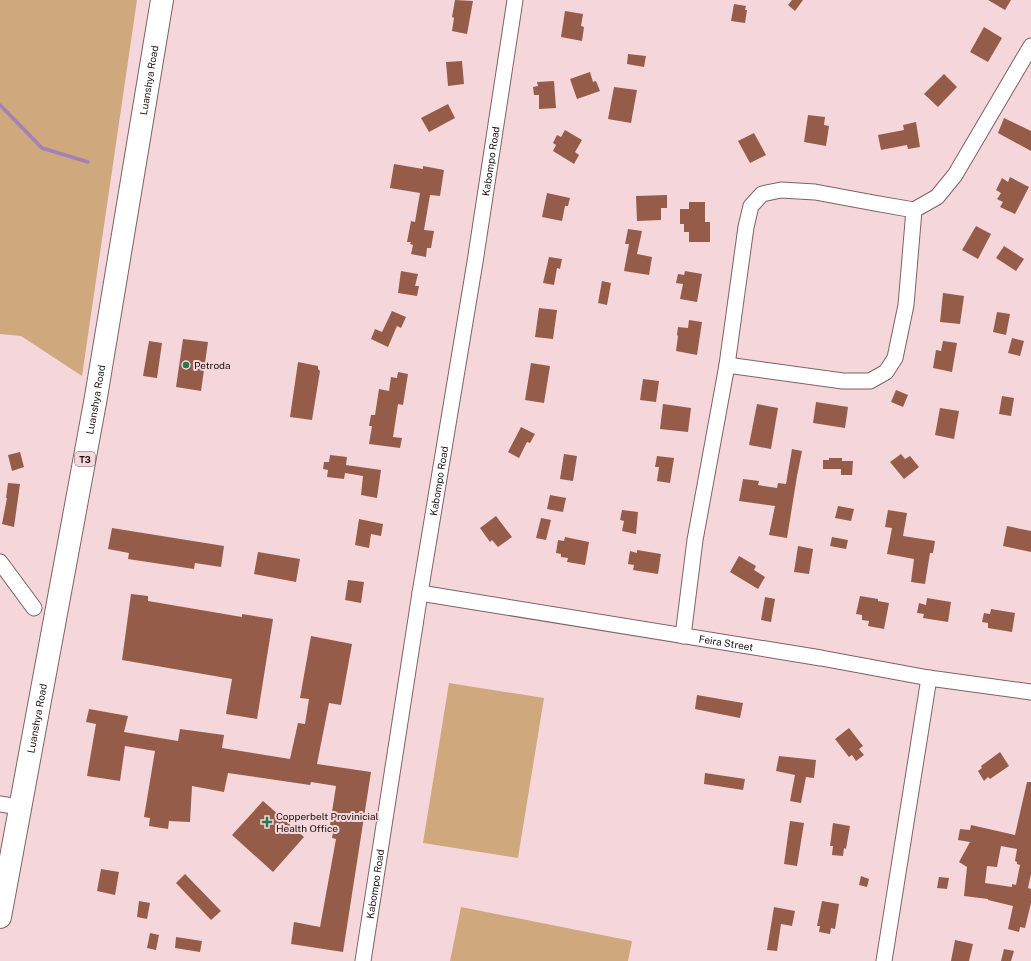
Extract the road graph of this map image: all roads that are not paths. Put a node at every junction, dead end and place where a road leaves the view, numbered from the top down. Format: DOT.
graph roads {
  1 [pos="162,0"];
  2 [pos="515,0"];
  3 [pos="1031,46"];
  4 [pos="914,210"];
  5 [pos="727,365"];
  6 [pos="0,562"];
  7 [pos="420,594"];
  8 [pos="34,608"];
  9 [pos="683,636"];
  10 [pos="929,678"];
  11 [pos="1031,692"];
  12 [pos="10,806"];
  13 [pos="0,916"];
  14 [pos="363,961"];
  15 [pos="884,961"];
  1 -- 12 [label="highway, Luanshya Road / T3"];
  2 -- 7 [label="street, Kabompo Road"];
  3 -- 4 [label="street"];
  4 -- 5 [label="street"];
  4 -- 5 [label="street"];
  5 -- 9 [label="street"];
  6 -- 8 [label="street"];
  7 -- 9 [label="street, Feira Street"];
  7 -- 14 [label="street, Kabompo Road"];
  9 -- 10 [label="street, Feira Street"];
  10 -- 11 [label="street, Feira Street"];
  10 -- 15 [label="street"];
  12 -- 13 [label="highway, Luanshya Road / T3"];
}
